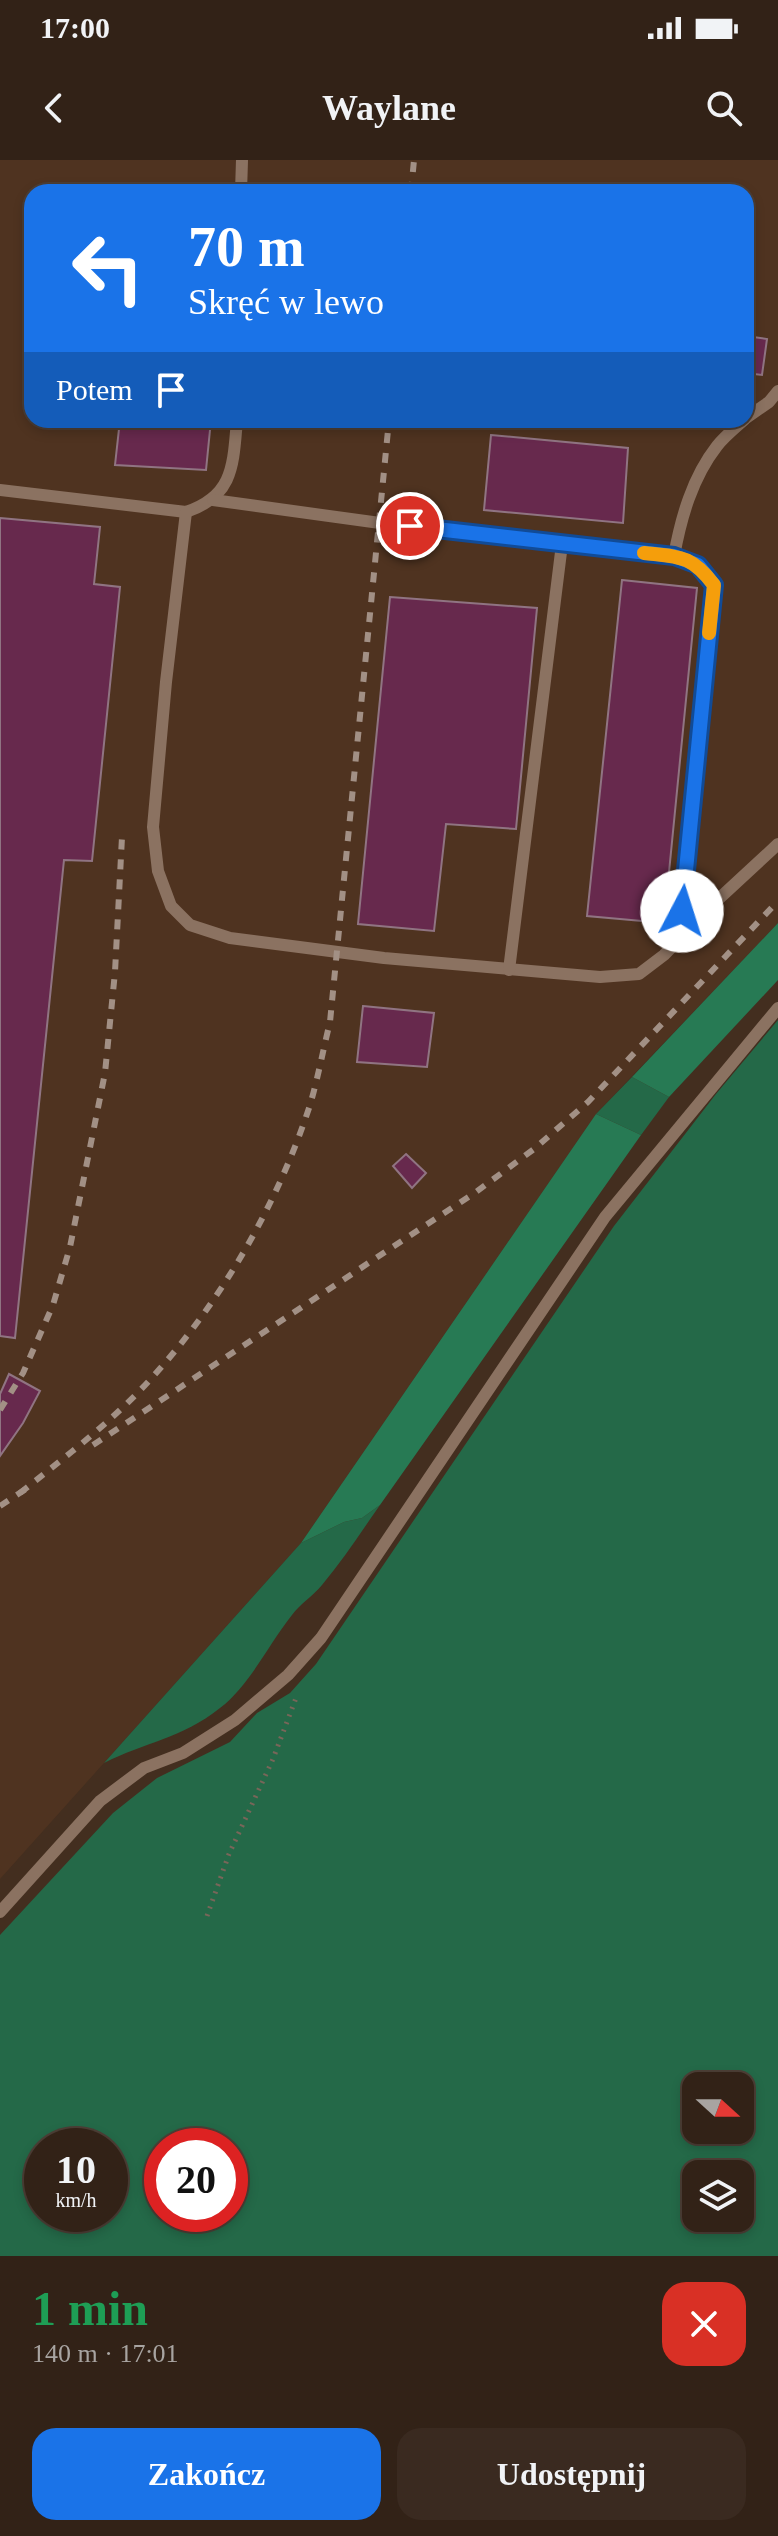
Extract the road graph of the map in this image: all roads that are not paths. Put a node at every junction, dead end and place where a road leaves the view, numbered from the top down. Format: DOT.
graph roads {
  1 [pos="242,160"];
  2 [pos="241,184"];
  3 [pos="778,391"];
  4 [pos="754,413"];
  5 [pos="236,428"];
  6 [pos="735,428"];
  7 [pos="0,490"];
  8 [pos="213,500"];
  9 [pos="186,512"];
  10 [pos="562,544"];
  11 [pos="674,556"];
  12 [pos="778,844"];
  13 [pos="679,941"];
  14 [pos="509,970"];
  15 [pos="778,1008"];
  16 [pos="0,1912"];
  1 -- 2 [label="lane"];
  3 -- 4 [label="lane"];
  5 -- 8 [label="lane"];
  6 -- 11 [label="lane"];
  7 -- 9 [label="lane"];
  8 -- 9 [label="lane"];
  8 -- 10 [label="lane"];
  9 -- 14 [label="lane"];
  10 -- 11 [label="lane"];
  10 -- 14 [label="lane"];
  11 -- 13 [label="lane"];
  12 -- 13 [label="lane"];
  13 -- 14 [label="lane"];
  15 -- 16 [label="lane"];
}
